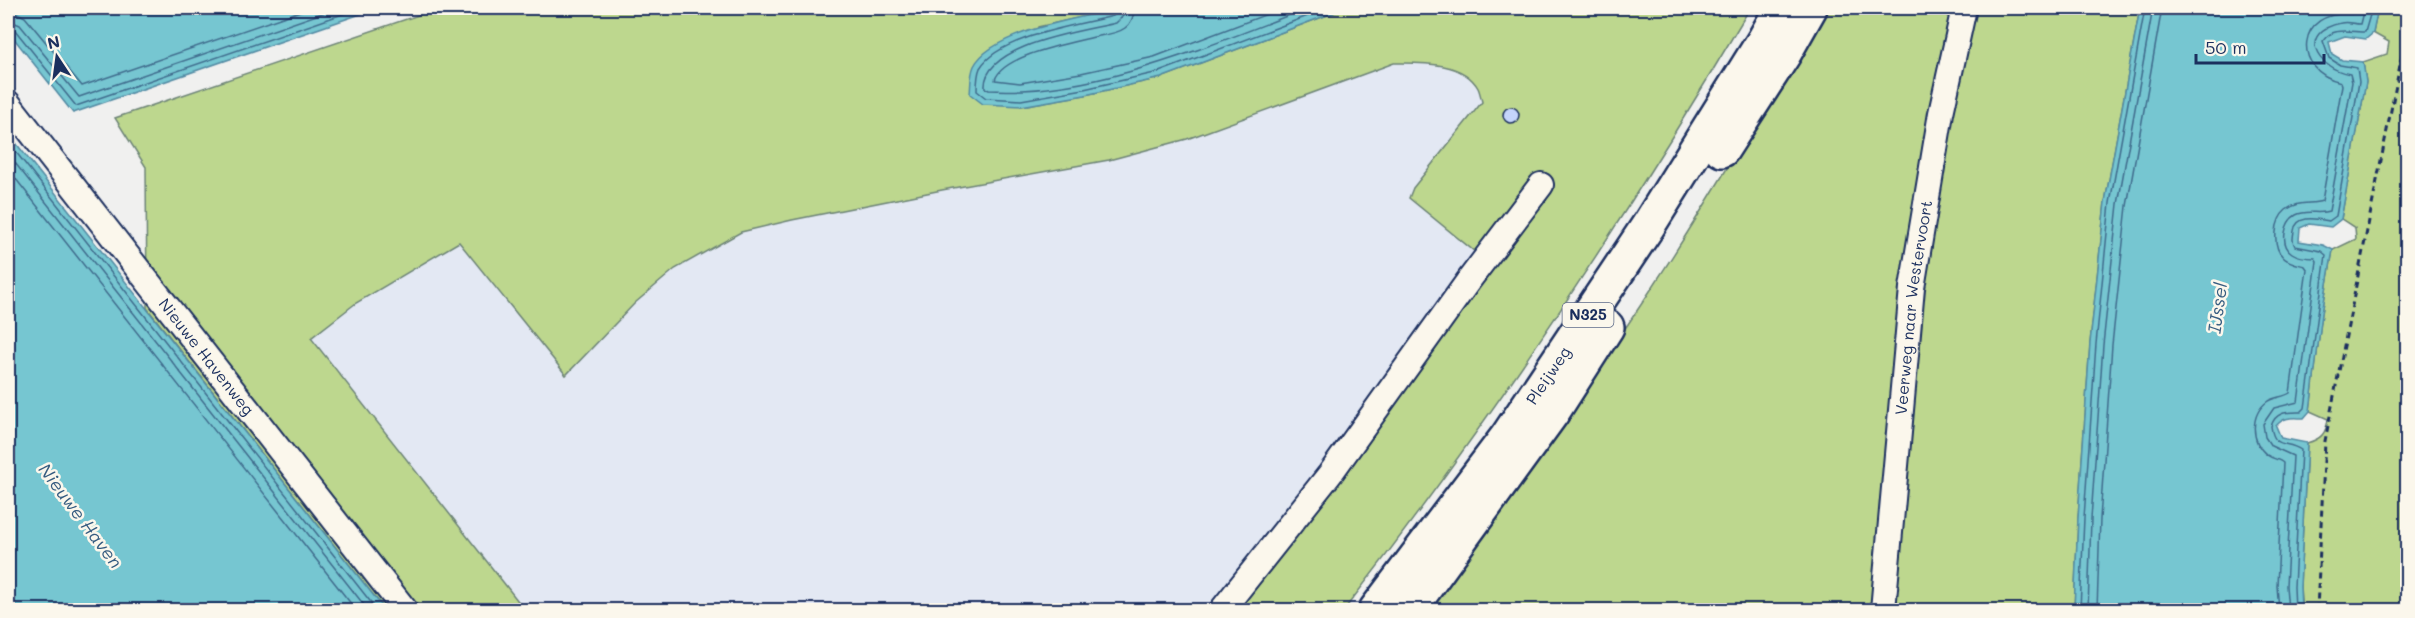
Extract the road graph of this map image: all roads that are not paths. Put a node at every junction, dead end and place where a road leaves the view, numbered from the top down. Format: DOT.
graph roads {
  1 [pos="1782,8"];
  2 [pos="1810,8"];
  3 [pos="1964,8"];
  4 [pos="8,103"];
  5 [pos="1541,185"];
  6 [pos="405,610"];
  7 [pos="1222,610"];
  8 [pos="1376,610"];
  9 [pos="1409,610"];
  10 [pos="1883,610"];
  1 -- 8 [label="highway, Pleijweg / N325"];
  2 -- 9 [label="highway, Pleijweg / N325"];
  3 -- 10 [label="street, Veerweg naar Westervoort"];
  4 -- 6 [label="street, Nieuwe Havenweg"];
  5 -- 7 [label="street"];
}
